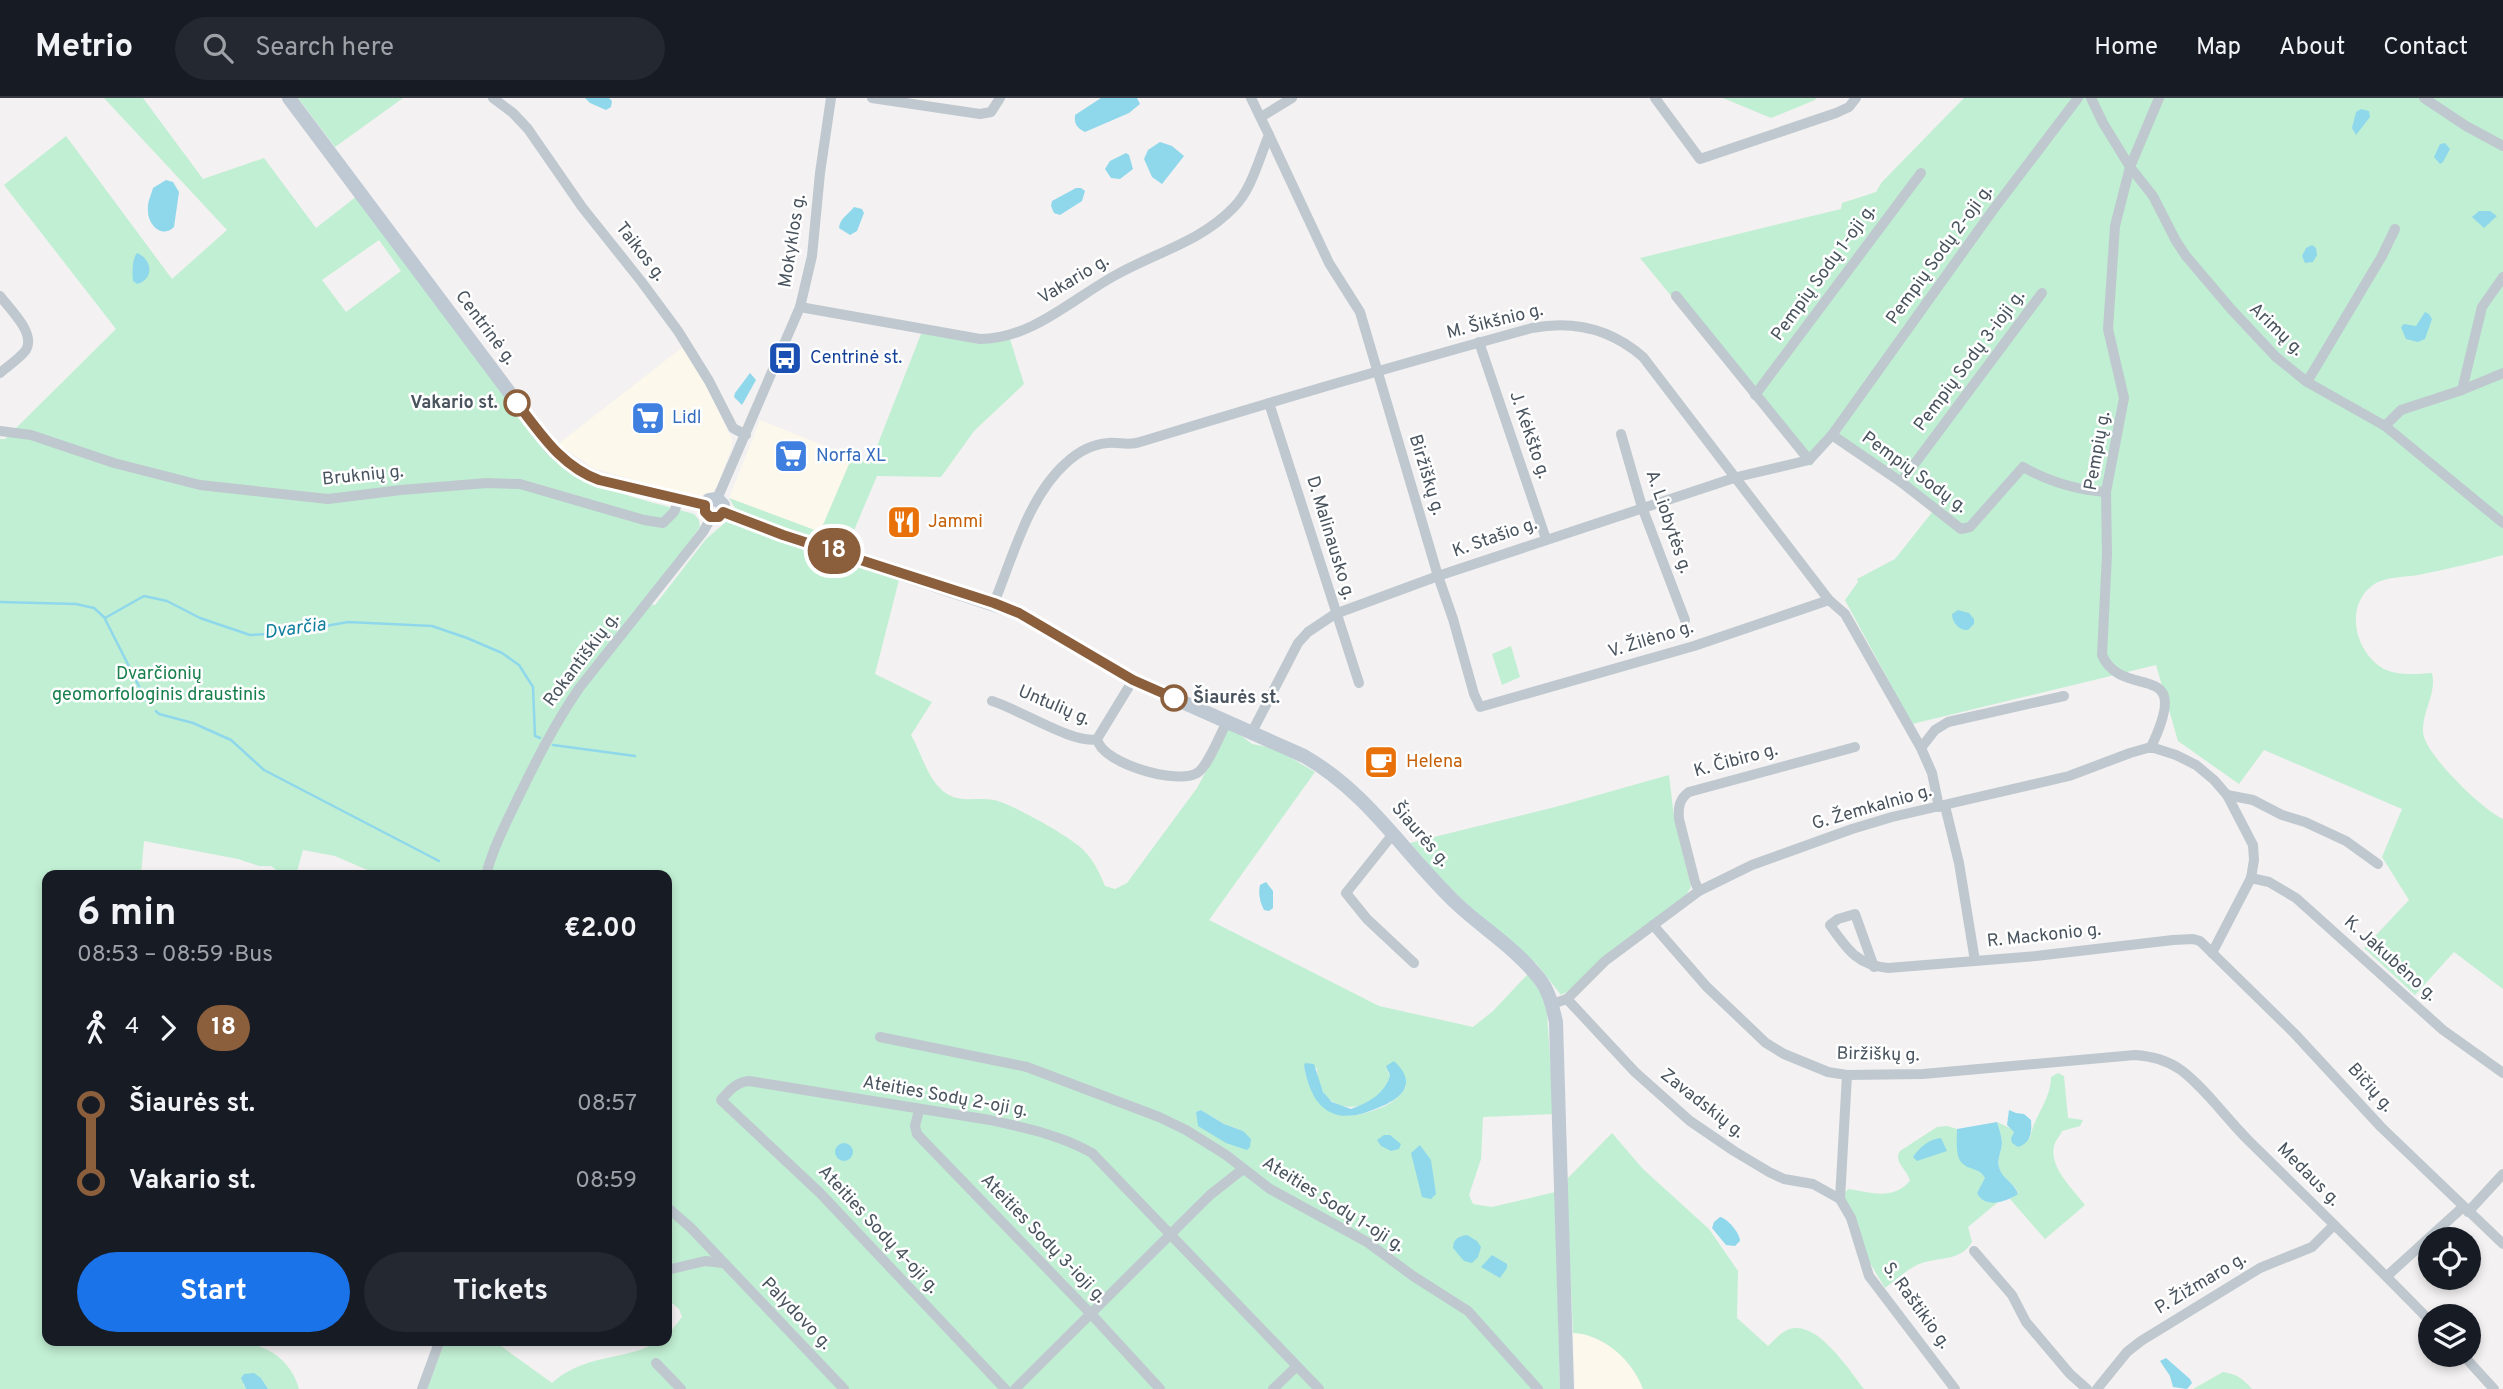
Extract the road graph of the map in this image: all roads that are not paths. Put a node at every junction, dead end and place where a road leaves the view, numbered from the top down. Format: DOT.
graph roads {
  1 [pos="289,98"];
  2 [pos="493,98"];
  3 [pos="831,98"];
  4 [pos="872,98"];
  5 [pos="1000,98"];
  6 [pos="1251,98"];
  7 [pos="1292,98"];
  8 [pos="1655,98"];
  9 [pos="1856,98"];
  10 [pos="2078,98"];
  11 [pos="2091,98"];
  12 [pos="2159,98"];
  13 [pos="2424,98"];
  14 [pos="1261,117"];
  15 [pos="1269,135"];
  16 [pos="2503,146"];
  17 [pos="2130,167"];
  18 [pos="1921,173"];
  19 [pos="2395,229"];
  20 [pos="2503,277"];
  21 [pos="2042,293"];
  22 [pos="0,296"];
  23 [pos="1676,296"];
  24 [pos="800,307"];
  25 [pos="1479,342"];
  26 [pos="1376,372"];
  27 [pos="0,373"];
  28 [pos="2503,373"];
  29 [pos="2307,382"];
  30 [pos="2462,390"];
  31 [pos="1755,395"];
  32 [pos="1269,402"];
  33 [pos="2385,426"];
  34 [pos="0,431"];
  35 [pos="1621,434"];
  36 [pos="746,435"];
  37 [pos="1832,435"];
  38 [pos="1809,460"];
  39 [pos="1737,477"];
  40 [pos="1901,482"];
  41 [pos="2106,492"];
  42 [pos="679,500"];
  43 [pos="1642,507"];
  44 [pos="714,508"];
  45 [pos="2501,516"];
  46 [pos="1546,539"];
  47 [pos="1438,576"];
  48 [pos="1829,600"];
  49 [pos="994,603"];
  50 [pos="1335,614"];
  51 [pos="1685,620"];
  52 [pos="1133,680"];
  53 [pos="1359,683"];
  54 [pos="2064,696"];
  55 [pos="992,701"];
  56 [pos="1480,707"];
  57 [pos="1227,722"];
  58 [pos="1252,733"];
  59 [pos="1097,739"];
  60 [pos="1854,747"];
  61 [pos="2151,747"];
  62 [pos="1921,748"];
  63 [pos="2227,795"];
  64 [pos="1942,806"];
  65 [pos="1393,834"];
  66 [pos="2378,864"];
  67 [pos="487,870"];
  68 [pos="2251,878"];
  69 [pos="1699,891"];
  70 [pos="1653,925"];
  71 [pos="2212,953"];
  72 [pos="1975,961"];
  73 [pos="1414,963"];
  74 [pos="1874,967"];
  75 [pos="1567,999"];
  76 [pos="1552,1004"];
  77 [pos="880,1037"];
  78 [pos="2158,1059"];
  79 [pos="2503,1073"];
  80 [pos="1847,1075"];
  81 [pos="721,1100"];
  82 [pos="919,1110"];
  83 [pos="1243,1169"];
  84 [pos="2503,1174"];
  85 [pos="1840,1199"];
  86 [pos="2465,1210"];
  87 [pos="672,1211"];
  88 [pos="2334,1225"];
  89 [pos="1171,1235"];
  90 [pos="2503,1244"];
  91 [pos="1974,1251"];
  92 [pos="723,1263"];
  93 [pos="672,1269"];
  94 [pos="2387,1276"];
  95 [pos="2418,1308"];
  96 [pos="1092,1315"];
  97 [pos="438,1346"];
  98 [pos="656,1363"];
  99 [pos="1297,1367"];
  100 [pos="2474,1367"];
  101 [pos="422,1389"];
  102 [pos="681,1389"];
  103 [pos="844,1389"];
  104 [pos="1004,1389"];
  105 [pos="1015,1389"];
  106 [pos="1160,1389"];
  107 [pos="1273,1389"];
  108 [pos="1319,1389"];
  109 [pos="1538,1389"];
  110 [pos="1567,1389"];
  111 [pos="1955,1389"];
  112 [pos="2087,1389"];
  113 [pos="2097,1389"];
  114 [pos="2494,1389"];
  1 -- 42 [label="main road, Centrinė g."];
  2 -- 36 [label="street, Taikos g."];
  3 -- 24 [label="street, Mokyklos g."];
  4 -- 5 [label="street"];
  6 -- 14 [label="street"];
  7 -- 14 [label="street"];
  8 -- 9 [label="street"];
  10 -- 37 [label="street, Pempių Sodų 2-oji g."];
  11 -- 17 [label="street, Arimų g."];
  12 -- 17 [label="street, Pempių g."];
  13 -- 16 [label="street"];
  14 -- 15 [label="street"];
  15 -- 24 [label="street, Vakario g."];
  15 -- 26 [label="street, Biržiškų g."];
  17 -- 29 [label="street, Arimų g."];
  17 -- 41 [label="street, Pempių g."];
  18 -- 31 [label="street, Pempių Sodų 1-oji g."];
  19 -- 29 [label="street"];
  20 -- 30 [label="street"];
  21 -- 40 [label="street, Pempių Sodų 3-ioji g."];
  22 -- 27 [label="street"];
  23 -- 31 [label="street"];
  24 -- 36 [label="street, Mokyklos g."];
  25 -- 26 [label="street, M. Šikšnio g."];
  25 -- 39 [label="street, M. Šikšnio g."];
  25 -- 46 [label="street, J. Kėkšto g."];
  26 -- 32 [label="street, M. Šikšnio g."];
  26 -- 47 [label="street, Biržiškų g."];
  28 -- 30 [label="street"];
  29 -- 33 [label="street, Arimų g."];
  30 -- 33 [label="street"];
  31 -- 38 [label="street"];
  32 -- 49 [label="street, M. Šikšnio g."];
  32 -- 50 [label="street, D. Malinausko g."];
  33 -- 45 [label="street, Arimų g."];
  34 -- 42 [label="street, Bruknių g."];
  35 -- 43 [label="street, A. Liobytės g."];
  36 -- 44 [label="street, Mokyklos g."];
  37 -- 38 [label="street"];
  37 -- 40 [label="street, Pempių Sodų g."];
  38 -- 39 [label="street, K. Stašio g."];
  39 -- 43 [label="street, K. Stašio g."];
  39 -- 48 [label="street, M. Šikšnio g."];
  40 -- 41 [label="street, Pempių Sodų g."];
  41 -- 61 [label="street, Pempių g."];
  42 -- 44 [label="main road, Centrinė g."];
  43 -- 46 [label="street, K. Stašio g."];
  43 -- 51 [label="street, A. Liobytės g."];
  44 -- 49 [label="main road, Šiaurės g."];
  44 -- 67 [label="street, Rokantiškių g."];
  46 -- 47 [label="street, K. Stašio g."];
  47 -- 50 [label="street, K. Stašio g."];
  47 -- 56 [label="street, Biržiškų g."];
  48 -- 56 [label="street, V. Žilėno g."];
  48 -- 62 [label="street, M. Šikšnio g."];
  49 -- 52 [label="main road, Šiaurės g."];
  50 -- 53 [label="street, D. Malinausko g."];
  50 -- 58 [label="street, K. Stašio g."];
  52 -- 57 [label="main road, Šiaurės g."];
  52 -- 59 [label="street"];
  54 -- 62 [label="street"];
  55 -- 59 [label="street, Untulių g."];
  57 -- 58 [label="main road, Šiaurės g."];
  57 -- 59 [label="street, Untulių g."];
  58 -- 65 [label="main road, Šiaurės g."];
  60 -- 69 [label="street, K. Čibiro g."];
  61 -- 63 [label="street"];
  61 -- 64 [label="street, G. Žemkalnio g."];
  62 -- 64 [label="street, M. Šikšnio g."];
  63 -- 66 [label="street"];
  63 -- 68 [label="street"];
  64 -- 69 [label="street, G. Žemkalnio g."];
  64 -- 72 [label="street, M. Šikšnio g."];
  65 -- 73 [label="street"];
  65 -- 76 [label="main road, Šiaurės g."];
  68 -- 71 [label="street"];
  68 -- 79 [label="street, K. Jakubėno g."];
  69 -- 70 [label="street, G. Žemkalnio g."];
  70 -- 75 [label="street, G. Žemkalnio g."];
  70 -- 80 [label="street, Biržiškų g."];
  71 -- 72 [label="street, R. Mackonio g."];
  71 -- 86 [label="street, Bičių g."];
  72 -- 74 [label="street, R. Mackonio g."];
  74 -- 74 [label="street"];
  75 -- 76 [label="street, G. Žemkalnio g."];
  75 -- 85 [label="street, Zavadskių g."];
  76 -- 110 [label="main road, Šiaurės g."];
  77 -- 83 [label="street, Ateities Sodų 1-oji g."];
  78 -- 80 [label="street, Biržiškų g."];
  78 -- 88 [label="street, Medaus g."];
  80 -- 85 [label="street, S. Raštikio g."];
  81 -- 82 [label="street, Ateities Sodų 2-oji g."];
  81 -- 104 [label="street, Ateities Sodų 4-oji g."];
  82 -- 89 [label="street, Ateities Sodų 2-oji g."];
  82 -- 96 [label="street, Ateities Sodų 3-ioji g."];
  83 -- 89 [label="street"];
  83 -- 109 [label="street, Ateities Sodų 1-oji g."];
  84 -- 86 [label="street"];
  85 -- 111 [label="street, S. Raštikio g."];
  86 -- 90 [label="street, Bičių g."];
  86 -- 94 [label="street"];
  87 -- 92 [label="street, Palydovo g."];
  88 -- 94 [label="street, Medaus g."];
  88 -- 113 [label="street, P. Žižmaro g."];
  89 -- 96 [label="street"];
  89 -- 99 [label="street, Ateities Sodų 2-oji g."];
  91 -- 112 [label="street"];
  92 -- 93 [label="street"];
  92 -- 103 [label="street, Palydovo g."];
  94 -- 95 [label="street, Medaus g."];
  96 -- 105 [label="street"];
  96 -- 106 [label="street, Ateities Sodų 3-ioji g."];
  97 -- 101 [label="street"];
  98 -- 102 [label="street"];
  99 -- 107 [label="street"];
  99 -- 108 [label="street, Ateities Sodų 2-oji g."];
  100 -- 114 [label="street"];
}
